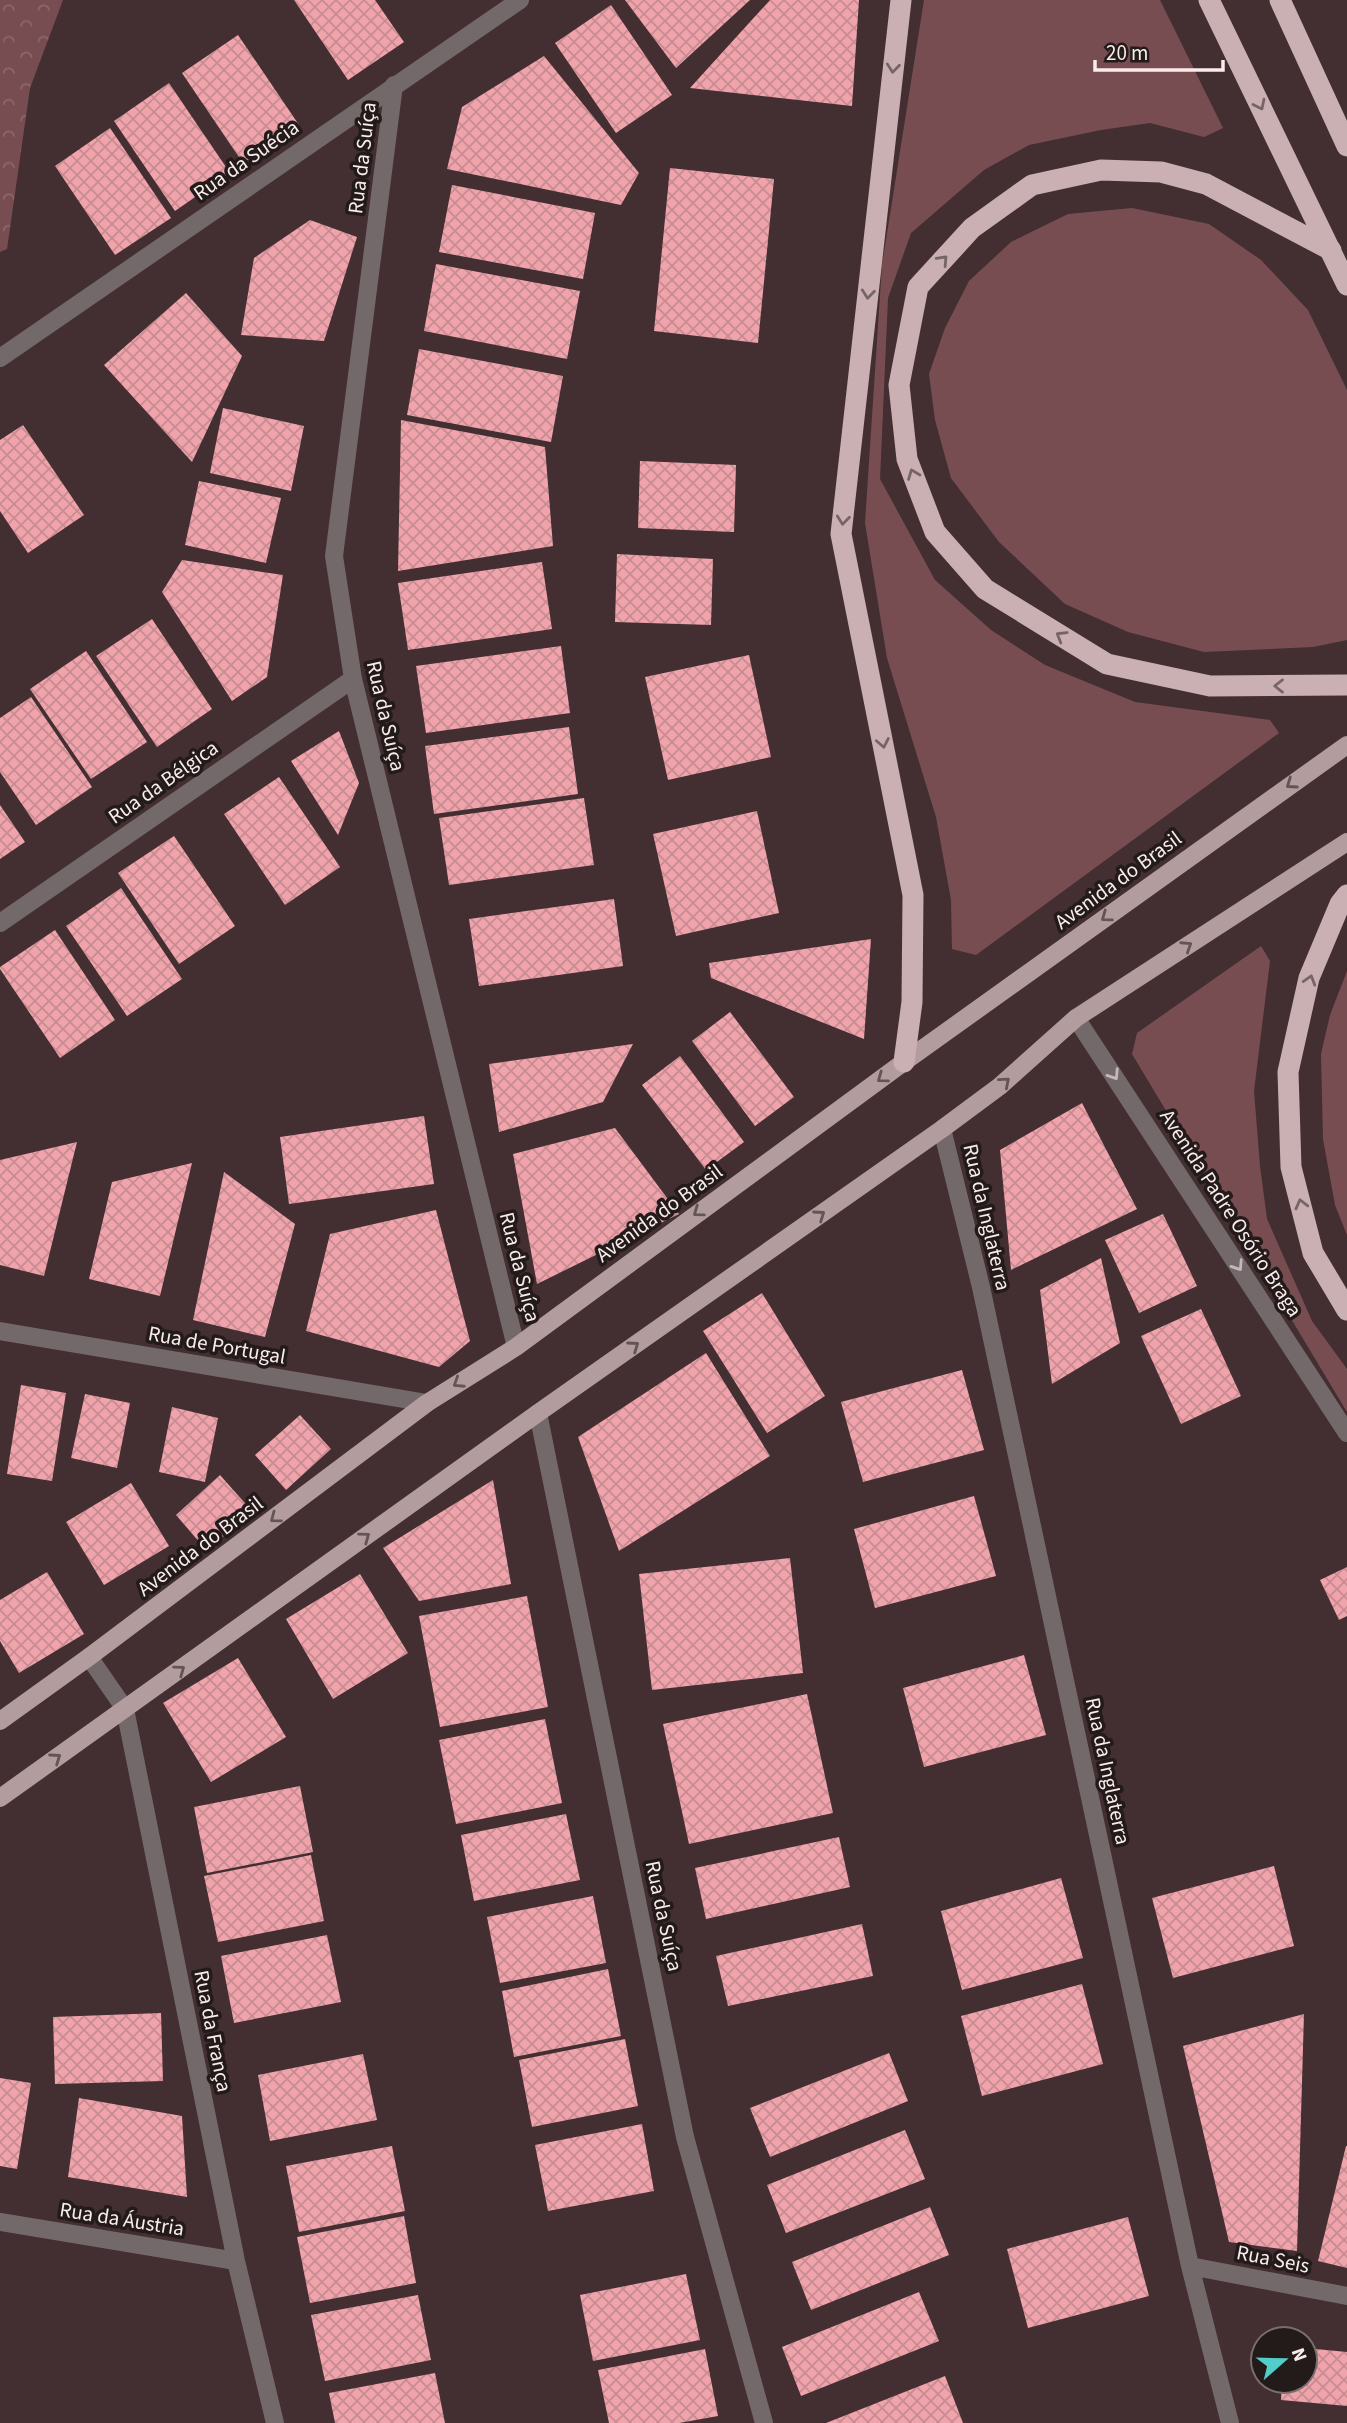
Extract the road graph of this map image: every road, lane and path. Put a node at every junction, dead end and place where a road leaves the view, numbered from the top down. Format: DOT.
graph roads {
  1 [pos="520,0"];
  2 [pos="901,0"];
  3 [pos="1209,0"];
  4 [pos="1280,0"];
  5 [pos="394,85"];
  6 [pos="1347,146"];
  7 [pos="1331,250"];
  8 [pos="1347,285"];
  9 [pos="0,358"];
  10 [pos="353,679"];
  11 [pos="1347,685"];
  12 [pos="1347,745"];
  13 [pos="1347,842"];
  14 [pos="1347,895"];
  15 [pos="0,923"];
  16 [pos="1076,1018"];
  17 [pos="904,1062"];
  18 [pos="942,1129"];
  19 [pos="1347,1310"];
  20 [pos="0,1331"];
  21 [pos="516,1347"];
  22 [pos="427,1403"];
  23 [pos="538,1413"];
  24 [pos="1347,1433"];
  25 [pos="89,1657"];
  26 [pos="125,1709"];
  27 [pos="0,1721"];
  28 [pos="0,1798"];
  29 [pos="0,2222"];
  30 [pos="236,2261"];
  31 [pos="1190,2266"];
  32 [pos="1347,2296"];
  33 [pos="275,2423"];
  34 [pos="765,2423"];
  35 [pos="1230,2423"];
  1 -- 5 [label="street, Rua da Suécia"];
  2 -- 17 [label="highway, one-way"];
  3 -- 7 [label="highway, one-way"];
  4 -- 6 [label="highway"];
  5 -- 9 [label="street, Rua da Suécia"];
  5 -- 10 [label="street, Rua da Suíça"];
  7 -- 8 [label="highway"];
  11 -- 7 [label="highway, one-way"];
  10 -- 15 [label="street, Rua da Bélgica"];
  10 -- 21 [label="street, Rua da Suíça"];
  12 -- 17 [label="main road, Avenida do Brasil, one-way"];
  16 -- 13 [label="main road, one-way"];
  19 -- 14 [label="highway, one-way"];
  18 -- 16 [label="main road, one-way"];
  16 -- 24 [label="street, Avenida Padre Osório Braga, one-way"];
  17 -- 21 [label="main road, Avenida do Brasil, one-way"];
  23 -- 18 [label="main road, one-way"];
  18 -- 31 [label="street, Rua da Inglaterra"];
  20 -- 22 [label="street, Rua de Portugal"];
  21 -- 22 [label="main road, Avenida do Brasil, one-way"];
  22 -- 25 [label="main road, Avenida do Brasil, one-way"];
  26 -- 23 [label="main road, one-way"];
  23 -- 34 [label="street, Rua da Suíça"];
  25 -- 26 [label="street, Rua da França"];
  25 -- 27 [label="main road, Avenida do Brasil"];
  28 -- 26 [label="main road, one-way"];
  26 -- 30 [label="street, Rua da França"];
  29 -- 30 [label="street, Rua da Áustria"];
  30 -- 33 [label="street, Rua da França"];
  31 -- 32 [label="street, Rua Seis"];
  31 -- 35 [label="street, Rua da Inglaterra"];
}
